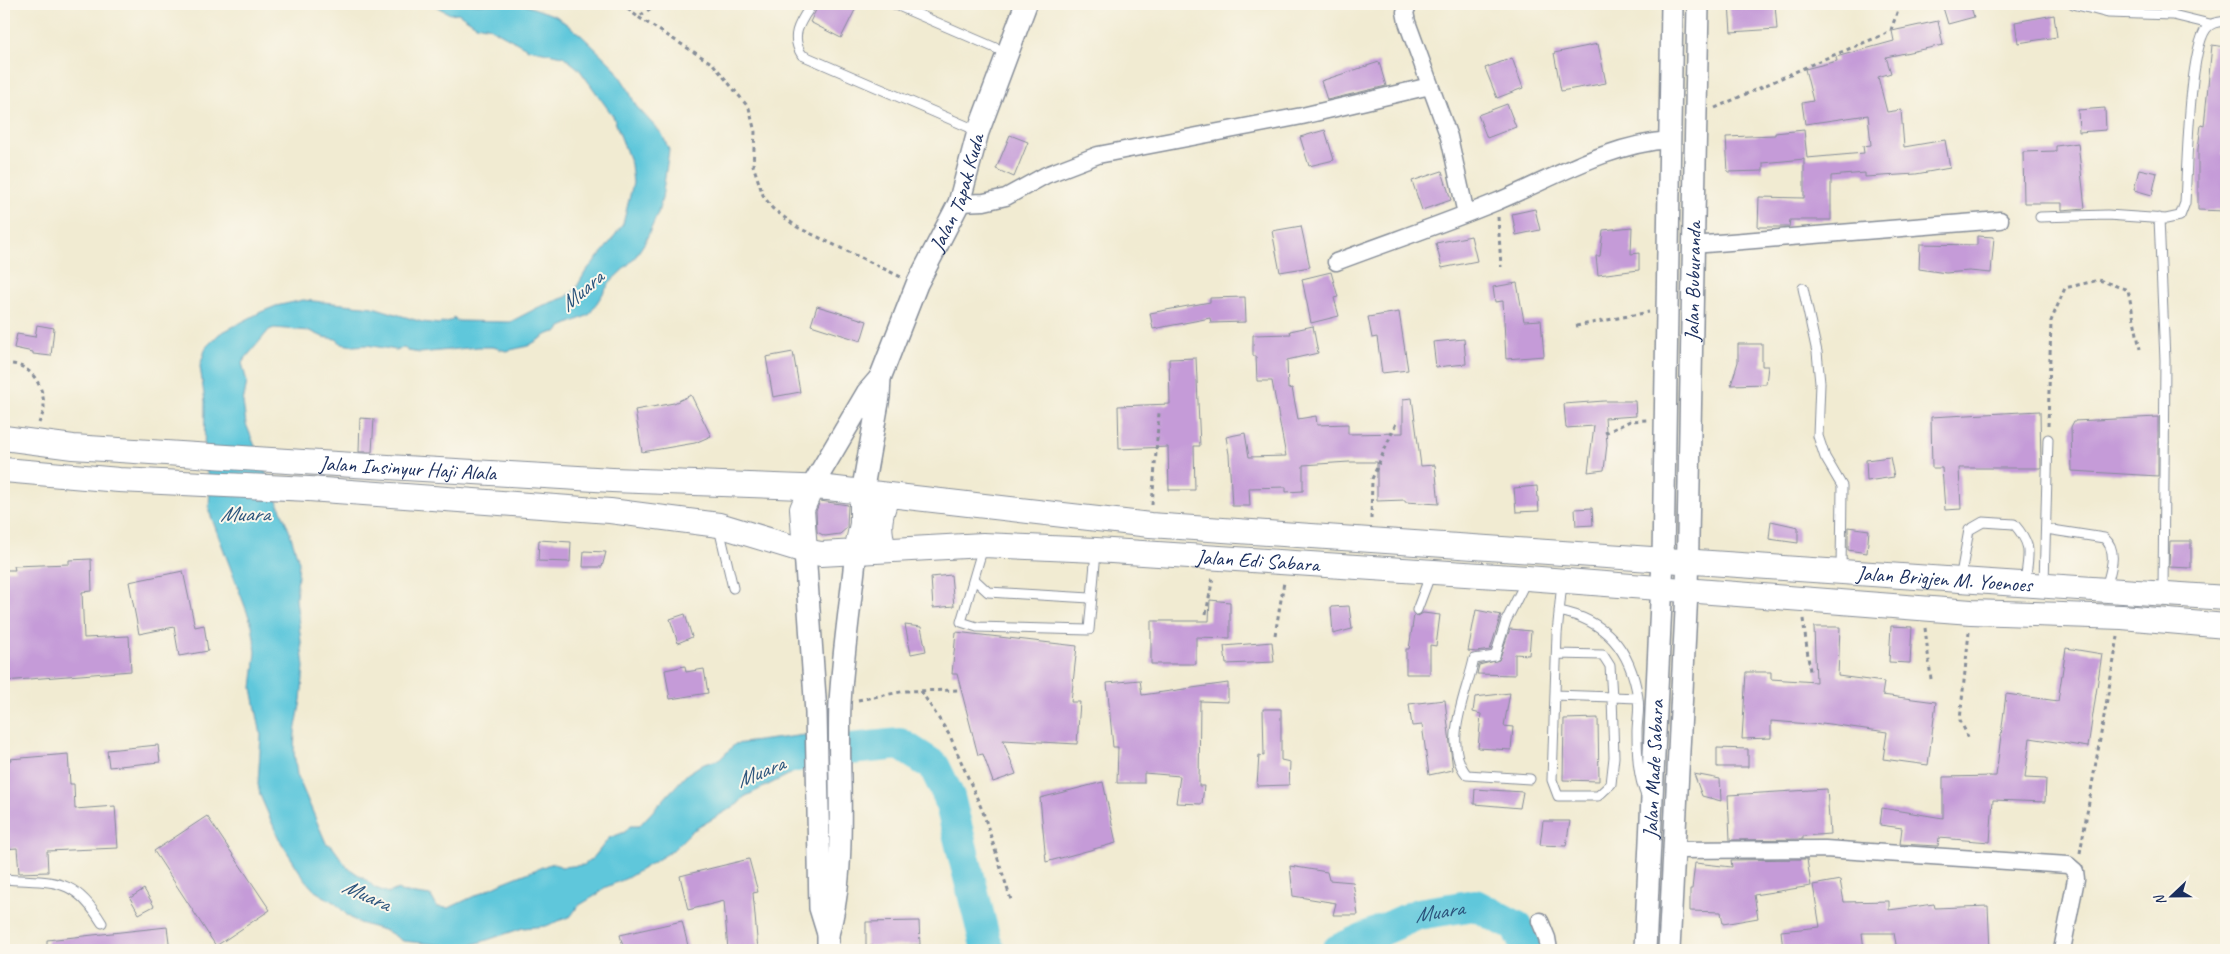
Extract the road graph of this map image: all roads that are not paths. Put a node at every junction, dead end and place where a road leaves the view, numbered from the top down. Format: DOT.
graph roads {
  1 [pos="812,4"];
  2 [pos="894,4"];
  3 [pos="1026,4"];
  4 [pos="1409,4"];
  5 [pos="1672,4"];
  6 [pos="1698,4"];
  7 [pos="2073,4"];
  8 [pos="2226,21"];
  9 [pos="2210,24"];
  10 [pos="1007,53"];
  11 [pos="1430,86"];
  12 [pos="978,132"];
  13 [pos="1670,140"];
  14 [pos="959,203"];
  15 [pos="1466,214"];
  16 [pos="2040,217"];
  17 [pos="2159,218"];
  18 [pos="2000,220"];
  19 [pos="1693,245"];
  20 [pos="1336,262"];
  21 [pos="1803,288"];
  22 [pos="880,378"];
  23 [pos="4,438"];
  24 [pos="2048,439"];
  25 [pos="4,470"];
  26 [pos="812,488"];
  27 [pos="862,493"];
  28 [pos="888,496"];
  29 [pos="719,525"];
  30 [pos="2046,529"];
  31 [pos="983,544"];
  32 [pos="884,550"];
  33 [pos="1096,550"];
  34 [pos="804,551"];
  35 [pos="856,551"];
  36 [pos="1663,559"];
  37 [pos="1688,561"];
  38 [pos="1840,571"];
  39 [pos="1432,573"];
  40 [pos="1527,578"];
  41 [pos="974,579"];
  42 [pos="1562,581"];
  43 [pos="1960,582"];
  44 [pos="2034,585"];
  45 [pos="733,588"];
  46 [pos="1661,589"];
  47 [pos="2106,589"];
  48 [pos="1687,590"];
  49 [pos="2163,594"];
  50 [pos="1090,598"];
  51 [pos="2226,598"];
  52 [pos="1417,610"];
  53 [pos="1559,611"];
  54 [pos="2226,626"];
  55 [pos="1557,654"];
  56 [pos="1554,695"];
  57 [pos="1612,697"];
  58 [pos="1638,698"];
  59 [pos="1530,779"];
  60 [pos="1651,808"];
  61 [pos="1674,850"];
  62 [pos="4,879"];
  63 [pos="1540,921"];
  64 [pos="102,923"];
  65 [pos="828,942"];
  66 [pos="1549,950"];
  67 [pos="1645,950"];
  68 [pos="1669,950"];
  69 [pos="2062,950"];
  1 -- 12 [label="lane"];
  2 -- 10 [label="lane"];
  3 -- 10 [label="street, Jalan Tapak Kuda"];
  4 -- 11 [label="street"];
  5 -- 13 [label="street, Jalan Buburanda"];
  6 -- 19 [label="street, Jalan Buburanda"];
  7 -- 9 [label="lane"];
  8 -- 9 [label="lane"];
  9 -- 17 [label="lane"];
  10 -- 12 [label="street, Jalan Tapak Kuda"];
  11 -- 14 [label="street"];
  11 -- 15 [label="street"];
  12 -- 14 [label="street, Jalan Tapak Kuda"];
  13 -- 15 [label="street"];
  13 -- 36 [label="street, Jalan Buburanda"];
  14 -- 22 [label="street, Jalan Tapak Kuda"];
  15 -- 20 [label="street"];
  16 -- 17 [label="lane"];
  17 -- 49 [label="lane"];
  18 -- 19 [label="street"];
  19 -- 37 [label="street, Jalan Buburanda"];
  21 -- 38 [label="lane"];
  22 -- 26 [label="street, Jalan Tapak Kuda"];
  22 -- 27 [label="street, Jalan Tapak Kuda"];
  23 -- 26 [label="main road, Jalan Insinyur Haji Alala"];
  24 -- 30 [label="lane"];
  25 -- 29 [label="main road, Jalan Insinyur Haji Alala"];
  26 -- 27 [label="main road"];
  26 -- 34 [label="main road"];
  27 -- 28 [label="main road, Jalan Edi Sabara"];
  27 -- 35 [label="main road"];
  28 -- 32 [label="main road"];
  28 -- 36 [label="main road, Jalan Edi Sabara"];
  29 -- 34 [label="main road, Jalan Insinyur Haji Alala"];
  29 -- 45 [label="lane"];
  30 -- 44 [label="lane"];
  30 -- 47 [label="lane"];
  31 -- 32 [label="main road, Jalan Edi Sabara"];
  31 -- 33 [label="main road, Jalan Edi Sabara"];
  31 -- 41 [label="lane"];
  32 -- 35 [label="main road, Jalan Edi Sabara"];
  33 -- 39 [label="main road, Jalan Edi Sabara"];
  33 -- 50 [label="lane"];
  34 -- 35 [label="main road"];
  34 -- 65 [label="street"];
  35 -- 65 [label="street"];
  36 -- 37 [label="main road, Jalan Brigjen M. Yoenoes"];
  36 -- 46 [label="street, Jalan Made Sabara"];
  37 -- 38 [label="main road, Jalan Brigjen M. Yoenoes"];
  37 -- 48 [label="street, Jalan Buburanda"];
  38 -- 43 [label="main road, Jalan Brigjen M. Yoenoes"];
  39 -- 40 [label="main road, Jalan Edi Sabara"];
  39 -- 52 [label="lane"];
  40 -- 42 [label="main road, Jalan Edi Sabara"];
  40 -- 59 [label="lane"];
  41 -- 50 [label="lane"];
  41 -- 50 [label="lane"];
  42 -- 46 [label="main road, Jalan Edi Sabara"];
  42 -- 53 [label="lane"];
  43 -- 44 [label="main road, Jalan Brigjen M. Yoenoes"];
  43 -- 44 [label="lane"];
  44 -- 47 [label="main road, Jalan Brigjen M. Yoenoes"];
  46 -- 48 [label="main road, Jalan Edi Sabara"];
  46 -- 60 [label="street, Jalan Made Sabara"];
  47 -- 49 [label="main road, Jalan Brigjen M. Yoenoes"];
  48 -- 54 [label="main road, Jalan Brigjen M. Yoenoes"];
  48 -- 61 [label="street, Jalan Made Sabara"];
  49 -- 51 [label="main road, Jalan Brigjen M. Yoenoes"];
  53 -- 55 [label="lane"];
  53 -- 58 [label="lane"];
  55 -- 56 [label="lane"];
  55 -- 57 [label="lane"];
  56 -- 57 [label="lane"];
  56 -- 57 [label="lane"];
  57 -- 58 [label="lane"];
  58 -- 60 [label="lane"];
  60 -- 67 [label="street, Jalan Made Sabara"];
  61 -- 68 [label="street, Jalan Made Sabara"];
  61 -- 69 [label="street"];
  62 -- 64 [label="lane"];
  63 -- 66 [label="street"];
}
